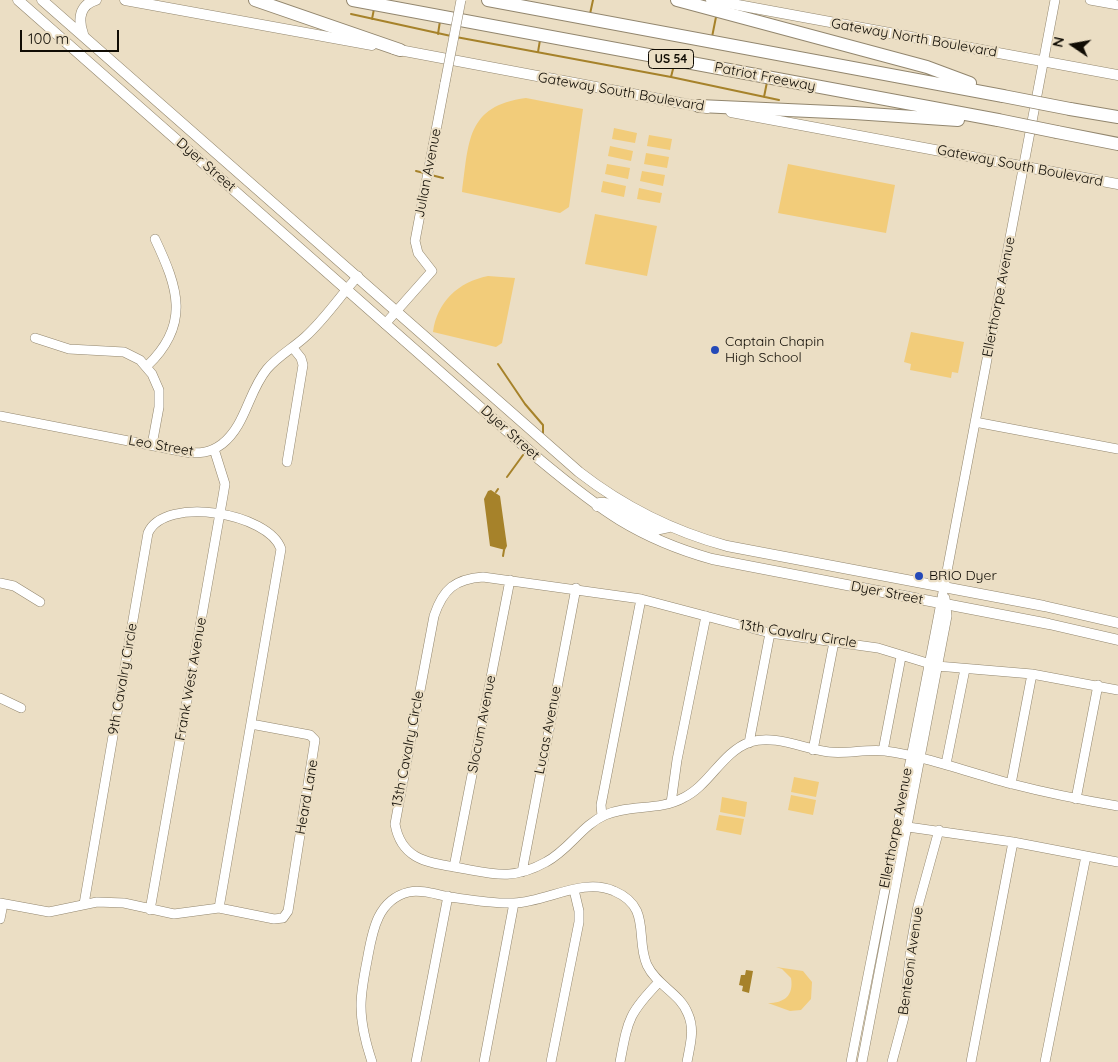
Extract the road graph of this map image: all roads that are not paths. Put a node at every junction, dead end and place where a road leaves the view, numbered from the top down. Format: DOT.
graph roads {
  1 [pos="18,0"];
  2 [pos="42,0"];
  3 [pos="96,0"];
  4 [pos="125,0"];
  5 [pos="255,0"];
  6 [pos="353,0"];
  7 [pos="460,0"];
  8 [pos="488,0"];
  9 [pos="677,0"];
  10 [pos="711,0"];
  11 [pos="1055,0"];
  12 [pos="1090,0"];
  13 [pos="1118,5"];
  14 [pos="84,35"];
  15 [pos="400,50"];
  16 [pos="1043,62"];
  17 [pos="1118,75"];
  18 [pos="150,94"];
  19 [pos="1003,96"];
  20 [pos="139,106"];
  21 [pos="699,106"];
  22 [pos="1118,117"];
  23 [pos="994,119"];
  24 [pos="1118,144"];
  25 [pos="1024,166"];
  26 [pos="1118,184"];
  27 [pos="155,240"];
  28 [pos="358,276"];
  29 [pos="347,288"];
  30 [pos="396,311"];
  31 [pos="385,324"];
  32 [pos="35,338"];
  33 [pos="293,348"];
  34 [pos="453,360"];
  35 [pos="147,366"];
  36 [pos="442,373"];
  37 [pos="0,416"];
  38 [pos="975,422"];
  39 [pos="152,445"];
  40 [pos="214,449"];
  41 [pos="1118,449"];
  42 [pos="286,462"];
  43 [pos="597,506"];
  44 [pos="220,514"];
  45 [pos="669,527"];
  46 [pos="510,580"];
  47 [pos="0,583"];
  48 [pos="576,588"];
  49 [pos="944,597"];
  50 [pos="641,599"];
  51 [pos="40,602"];
  52 [pos="706,616"];
  53 [pos="1118,623"];
  54 [pos="770,633"];
  55 [pos="1118,640"];
  56 [pos="834,642"];
  57 [pos="901,657"];
  58 [pos="932,665"];
  59 [pos="965,669"];
  60 [pos="1032,674"];
  61 [pos="1098,685"];
  62 [pos="1118,690"];
  63 [pos="0,698"];
  64 [pos="21,708"];
  65 [pos="251,724"];
  66 [pos="749,743"];
  67 [pos="813,750"];
  68 [pos="883,751"];
  69 [pos="910,756"];
  70 [pos="920,758"];
  71 [pos="946,764"];
  72 [pos="1011,784"];
  73 [pos="1076,799"];
  74 [pos="671,803"];
  75 [pos="1118,806"];
  76 [pos="602,816"];
  77 [pos="897,826"];
  78 [pos="907,827"];
  79 [pos="940,830"];
  80 [pos="1013,842"];
  81 [pos="1086,856"];
  82 [pos="1118,862"];
  83 [pos="454,867"];
  84 [pos="522,872"];
  85 [pos="574,890"];
  86 [pos="448,896"];
  87 [pos="514,903"];
  88 [pos="1,904"];
  89 [pos="84,904"];
  90 [pos="219,908"];
  91 [pos="150,910"];
  92 [pos="0,920"];
  93 [pos="658,982"];
  94 [pos="372,1062"];
  95 [pos="416,1062"];
  96 [pos="484,1062"];
  97 [pos="551,1062"];
  98 [pos="620,1062"];
  99 [pos="687,1062"];
  100 [pos="851,1062"];
  101 [pos="862,1062"];
  102 [pos="892,1062"];
  103 [pos="971,1062"];
  104 [pos="1045,1062"];
  1 -- 20 [label="main road, Dyer Street"];
  2 -- 14 [label="main road, Dyer Street"];
  3 -- 14 [label="main road"];
  4 -- 15 [label="main road, Gateway South Boulevard"];
  5 -- 15 [label="highway"];
  6 -- 23 [label="highway, Patriot Freeway / US 54"];
  7 -- 30 [label="street, Julian Avenue, bridge"];
  8 -- 19 [label="highway, Patriot Freeway / US 54"];
  9 -- 19 [label="highway"];
  10 -- 16 [label="main road, Gateway North Boulevard"];
  11 -- 16 [label="street, Ellerthorpe Avenue"];
  12 -- 13 [label="street"];
  14 -- 18 [label="main road, Dyer Street"];
  15 -- 21 [label="main road, Gateway South Boulevard"];
  16 -- 17 [label="main road, Gateway North Boulevard"];
  16 -- 25 [label="street, Ellerthorpe Avenue"];
  18 -- 20 [label="main road"];
  18 -- 28 [label="main road, Dyer Street"];
  19 -- 22 [label="highway, Patriot Freeway / US 54, bridge"];
  20 -- 29 [label="main road, Dyer Street"];
  21 -- 23 [label="highway"];
  21 -- 25 [label="main road, Gateway South Boulevard"];
  23 -- 24 [label="highway, Patriot Freeway / US 54, bridge"];
  25 -- 26 [label="main road, Gateway South Boulevard"];
  25 -- 38 [label="street, Ellerthorpe Avenue"];
  27 -- 35 [label="street"];
  28 -- 29 [label="street, Leo Street"];
  28 -- 30 [label="main road, Dyer Street"];
  29 -- 31 [label="main road, Dyer Street"];
  29 -- 33 [label="street, Leo Street"];
  30 -- 31 [label="street, Julian Avenue"];
  30 -- 34 [label="main road, Dyer Street"];
  31 -- 36 [label="main road, Dyer Street"];
  32 -- 35 [label="street"];
  33 -- 40 [label="street, Leo Street"];
  33 -- 42 [label="street"];
  34 -- 36 [label="main road"];
  34 -- 45 [label="main road, Dyer Street"];
  35 -- 39 [label="street"];
  36 -- 43 [label="main road, Dyer Street"];
  37 -- 39 [label="street, Leo Street"];
  38 -- 41 [label="street"];
  38 -- 49 [label="street, Ellerthorpe Avenue"];
  39 -- 40 [label="street, Leo Street"];
  40 -- 44 [label="street, Frank West Avenue"];
  43 -- 45 [label="main road"];
  43 -- 49 [label="main road, Dyer Street"];
  44 -- 65 [label="street, 9th Cavalry Circle"];
  44 -- 89 [label="street, 9th Cavalry Circle"];
  44 -- 91 [label="street, Frank West Avenue"];
  45 -- 49 [label="main road, Dyer Street"];
  46 -- 48 [label="street, 13th Cavalry Circle"];
  46 -- 83 [label="street, Slocum Avenue"];
  46 -- 83 [label="street, 13th Cavalry Circle"];
  47 -- 51 [label="street"];
  48 -- 50 [label="street, 13th Cavalry Circle"];
  48 -- 84 [label="street, Lucas Avenue"];
  49 -- 53 [label="main road, Dyer Street"];
  49 -- 55 [label="main road, Dyer Street"];
  49 -- 58 [label="street, Ellerthorpe Avenue"];
  50 -- 52 [label="street, 13th Cavalry Circle"];
  50 -- 76 [label="street"];
  52 -- 54 [label="street, 13th Cavalry Circle"];
  52 -- 74 [label="street"];
  54 -- 56 [label="street, 13th Cavalry Circle"];
  54 -- 66 [label="street"];
  56 -- 57 [label="street, 13th Cavalry Circle"];
  56 -- 67 [label="street"];
  57 -- 58 [label="street, 13th Cavalry Circle"];
  57 -- 68 [label="street"];
  58 -- 59 [label="street, 13th Cavalry Circle"];
  58 -- 69 [label="street, Ellerthorpe Avenue"];
  58 -- 70 [label="street, Ellerthorpe Avenue"];
  59 -- 60 [label="street, 13th Cavalry Circle"];
  59 -- 71 [label="street"];
  60 -- 61 [label="street, 13th Cavalry Circle"];
  60 -- 72 [label="street"];
  61 -- 62 [label="street, 13th Cavalry Circle"];
  61 -- 73 [label="street"];
  63 -- 64 [label="street"];
  65 -- 90 [label="street, 9th Cavalry Circle"];
  65 -- 90 [label="street, Heard Lane"];
  66 -- 67 [label="street"];
  66 -- 74 [label="street, 13th Cavalry Circle"];
  67 -- 68 [label="street"];
  68 -- 69 [label="street"];
  69 -- 70 [label="street"];
  69 -- 77 [label="street, Ellerthorpe Avenue"];
  70 -- 71 [label="street"];
  70 -- 78 [label="street, Ellerthorpe Avenue"];
  71 -- 72 [label="street"];
  72 -- 73 [label="street"];
  73 -- 75 [label="street"];
  74 -- 76 [label="street, 13th Cavalry Circle"];
  76 -- 84 [label="street, 13th Cavalry Circle"];
  77 -- 78 [label="street"];
  77 -- 100 [label="street, Ellerthorpe Avenue"];
  78 -- 79 [label="street"];
  78 -- 101 [label="street, Ellerthorpe Avenue"];
  79 -- 80 [label="street"];
  79 -- 102 [label="street, Benteoni Avenue"];
  80 -- 81 [label="street"];
  80 -- 103 [label="street"];
  81 -- 82 [label="street"];
  81 -- 104 [label="street"];
  83 -- 84 [label="street, 13th Cavalry Circle"];
  85 -- 87 [label="street"];
  85 -- 93 [label="street"];
  85 -- 97 [label="street"];
  86 -- 87 [label="street"];
  86 -- 94 [label="street"];
  86 -- 95 [label="street"];
  87 -- 96 [label="street"];
  88 -- 89 [label="street"];
  88 -- 92 [label="street"];
  89 -- 91 [label="street"];
  90 -- 91 [label="street"];
  93 -- 98 [label="street"];
  93 -- 99 [label="street"];
}
